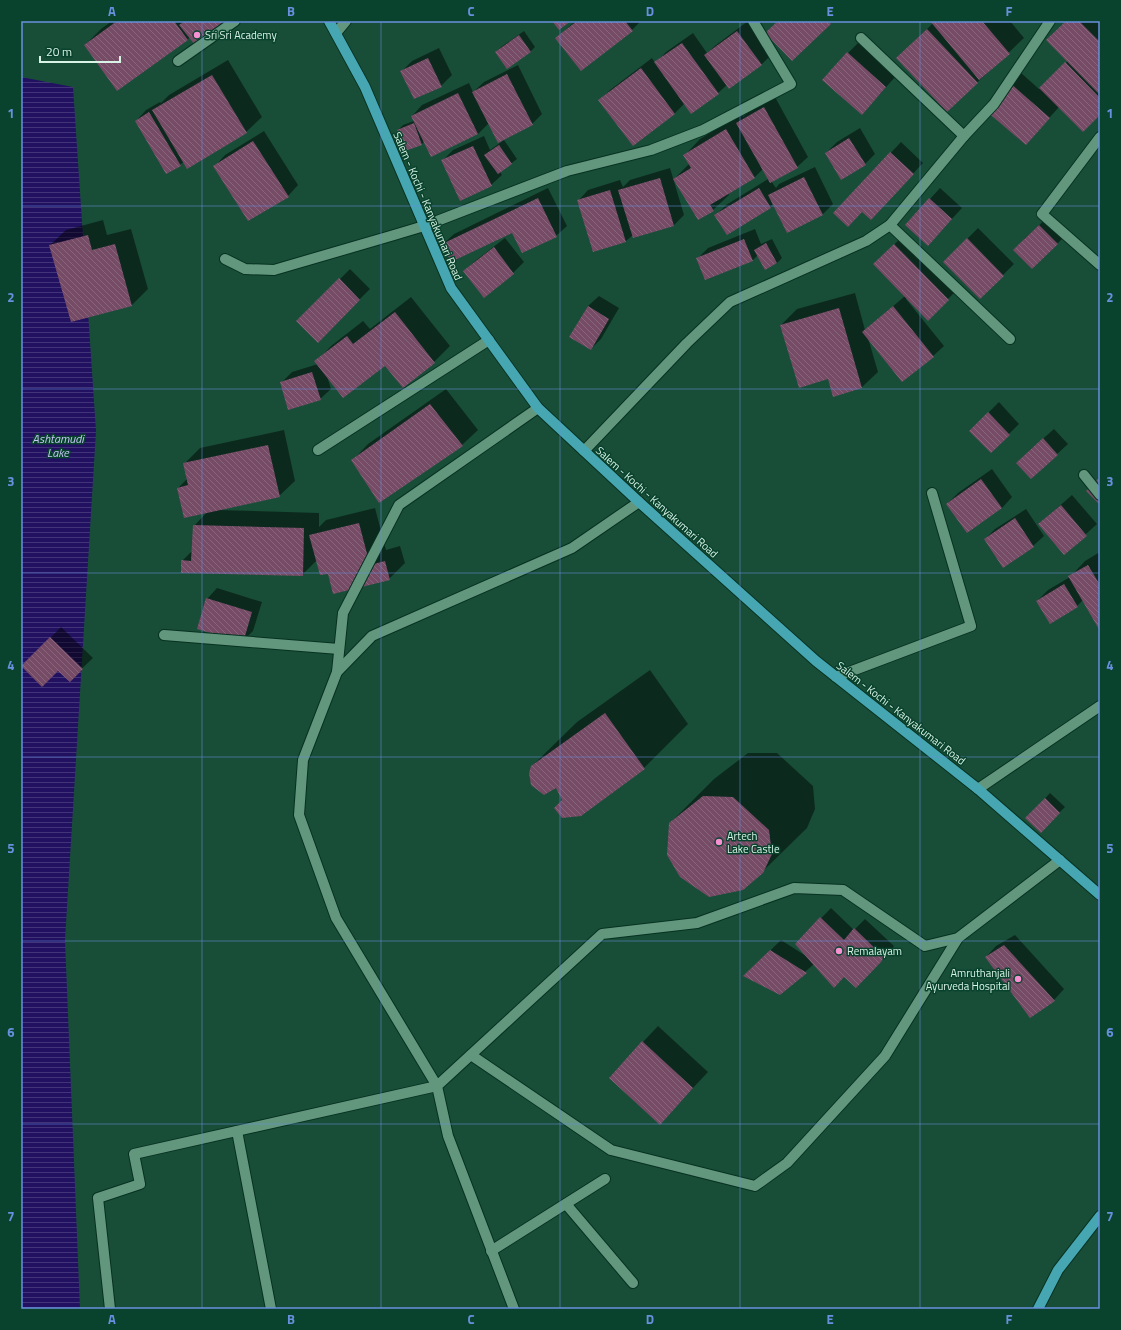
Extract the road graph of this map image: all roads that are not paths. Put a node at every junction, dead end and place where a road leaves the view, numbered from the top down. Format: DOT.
graph roads {
  1 [pos="235,21"];
  2 [pos="329,21"];
  3 [pos="346,21"];
  4 [pos="752,21"];
  5 [pos="1050,21"];
  6 [pos="336,33"];
  7 [pos="861,38"];
  8 [pos="178,61"];
  9 [pos="964,136"];
  10 [pos="1100,137"];
  11 [pos="890,225"];
  12 [pos="424,226"];
  13 [pos="225,259"];
  14 [pos="1100,264"];
  15 [pos="1010,339"];
  16 [pos="489,340"];
  17 [pos="538,408"];
  18 [pos="318,450"];
  19 [pos="584,451"];
  20 [pos="1084,475"];
  21 [pos="932,492"];
  22 [pos="1100,495"];
  23 [pos="639,502"];
  24 [pos="164,635"];
  25 [pos="339,649"];
  26 [pos="337,672"];
  27 [pos="836,677"];
  28 [pos="1100,706"];
  29 [pos="978,789"];
  30 [pos="1060,860"];
  31 [pos="1100,895"];
  32 [pos="958,938"];
  33 [pos="471,1054"];
  34 [pos="437,1086"];
  35 [pos="237,1131"];
  36 [pos="605,1179"];
  37 [pos="566,1204"];
  38 [pos="1100,1216"];
  39 [pos="492,1251"];
  40 [pos="633,1283"];
  41 [pos="110,1309"];
  42 [pos="271,1309"];
  43 [pos="514,1309"];
  44 [pos="1038,1309"];
  1 -- 8 [label="street"];
  2 -- 6 [label="main road, Salem - Kochi - Kanyakumari Road"];
  3 -- 6 [label="street"];
  4 -- 12 [label="street"];
  5 -- 9 [label="street"];
  6 -- 12 [label="main road, Salem - Kochi - Kanyakumari Road"];
  7 -- 9 [label="street"];
  9 -- 11 [label="street"];
  10 -- 14 [label="street"];
  11 -- 15 [label="street"];
  11 -- 19 [label="street"];
  12 -- 13 [label="street"];
  12 -- 16 [label="main road, Salem - Kochi - Kanyakumari Road"];
  16 -- 17 [label="main road, Salem - Kochi - Kanyakumari Road"];
  16 -- 18 [label="street"];
  17 -- 19 [label="main road, Salem - Kochi - Kanyakumari Road"];
  17 -- 25 [label="street"];
  19 -- 23 [label="main road, Salem - Kochi - Kanyakumari Road"];
  20 -- 22 [label="street"];
  21 -- 27 [label="street"];
  23 -- 26 [label="street"];
  23 -- 27 [label="main road, Salem - Kochi - Kanyakumari Road"];
  24 -- 25 [label="street"];
  25 -- 26 [label="street"];
  26 -- 34 [label="street"];
  27 -- 29 [label="main road, Salem - Kochi - Kanyakumari Road"];
  28 -- 29 [label="street"];
  29 -- 30 [label="main road, Salem - Kochi - Kanyakumari Road"];
  30 -- 31 [label="main road, Salem - Kochi - Kanyakumari Road"];
  30 -- 32 [label="street"];
  32 -- 33 [label="street"];
  32 -- 33 [label="street"];
  33 -- 34 [label="street"];
  34 -- 35 [label="street"];
  34 -- 39 [label="street"];
  35 -- 41 [label="street"];
  35 -- 42 [label="street"];
  36 -- 37 [label="street"];
  37 -- 39 [label="street"];
  37 -- 40 [label="street"];
  38 -- 44 [label="main road"];
  39 -- 43 [label="street"];
}
